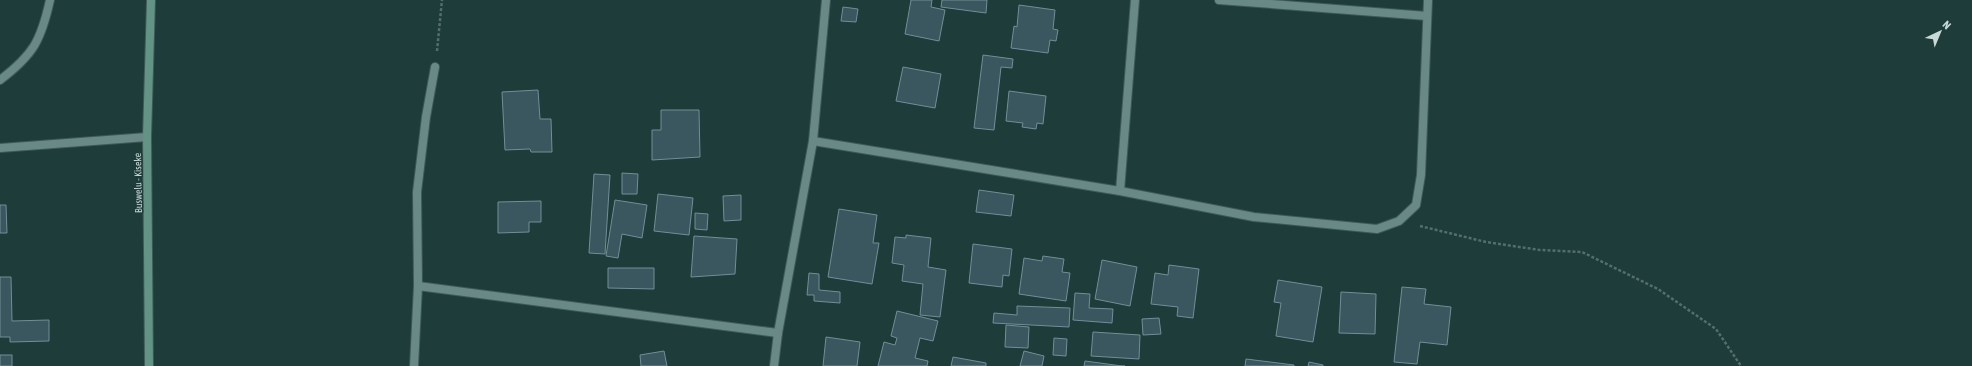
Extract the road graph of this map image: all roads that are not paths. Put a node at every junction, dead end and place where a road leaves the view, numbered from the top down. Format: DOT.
graph roads {
  1 [pos="50,0"];
  2 [pos="152,0"];
  3 [pos="826,0"];
  4 [pos="1135,0"];
  5 [pos="1219,0"];
  6 [pos="1428,0"];
  7 [pos="1427,16"];
  8 [pos="434,67"];
  9 [pos="0,80"];
  10 [pos="147,137"];
  11 [pos="813,141"];
  12 [pos="0,148"];
  13 [pos="1120,191"];
  14 [pos="418,286"];
  15 [pos="778,334"];
  16 [pos="149,366"];
  17 [pos="414,366"];
  18 [pos="774,366"];
  1 -- 9 [label="street"];
  2 -- 10 [label="main road, Buswelu - Kiseke"];
  3 -- 11 [label="street"];
  4 -- 13 [label="street"];
  5 -- 7 [label="street"];
  6 -- 7 [label="street"];
  7 -- 13 [label="street"];
  8 -- 14 [label="street"];
  10 -- 12 [label="street"];
  10 -- 16 [label="main road, Buswelu - Kiseke"];
  11 -- 13 [label="street"];
  11 -- 15 [label="street"];
  14 -- 15 [label="street"];
  14 -- 17 [label="street"];
  15 -- 18 [label="street"];
}
